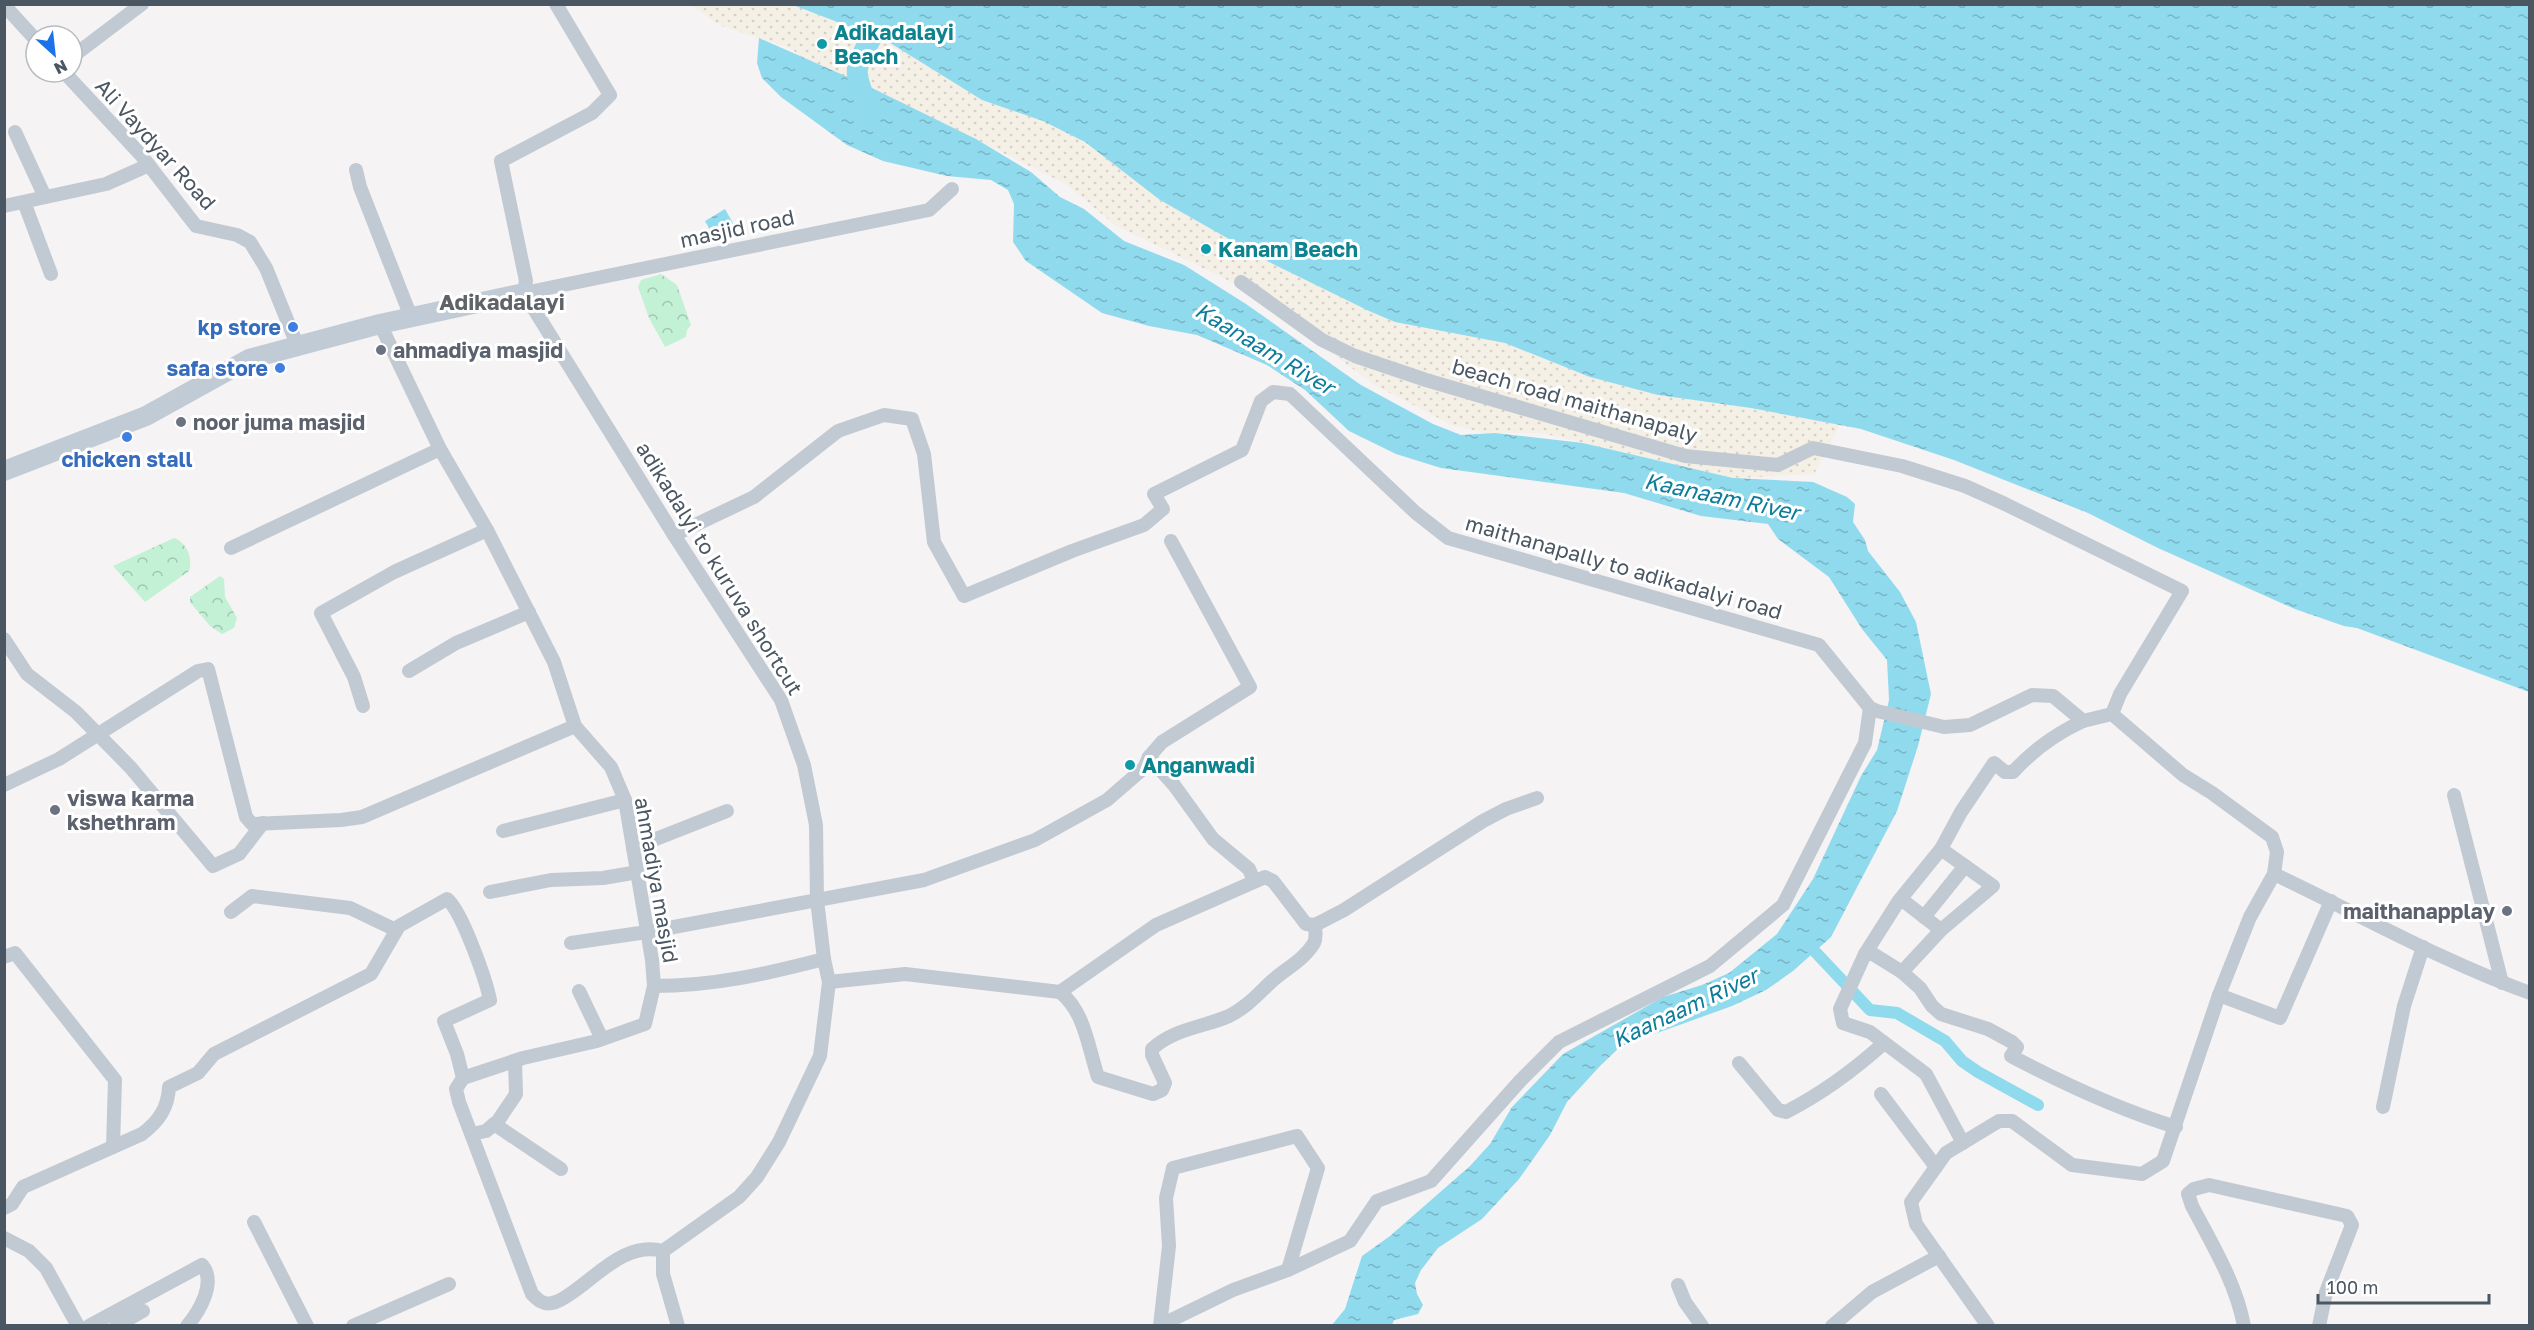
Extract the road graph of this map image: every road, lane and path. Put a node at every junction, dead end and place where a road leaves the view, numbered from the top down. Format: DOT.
graph roads {
  1 [pos="142,4"];
  2 [pos="556,4"];
  3 [pos="4,5"];
  4 [pos="24,27"];
  5 [pos="84,48"];
  6 [pos="75,84"];
  7 [pos="15,132"];
  8 [pos="149,165"];
  9 [pos="356,170"];
  10 [pos="952,189"];
  11 [pos="45,197"];
  12 [pos="24,202"];
  13 [pos="4,206"];
  14 [pos="51,274"];
  15 [pos="1241,282"];
  16 [pos="524,293"];
  17 [pos="411,317"];
  18 [pos="380,324"];
  19 [pos="298,347"];
  20 [pos="440,449"];
  21 [pos="4,471"];
  22 [pos="487,530"];
  23 [pos="674,535"];
  24 [pos="1171,541"];
  25 [pos="231,548"];
  26 [pos="529,612"];
  27 [pos="4,639"];
  28 [pos="409,671"];
  29 [pos="363,706"];
  30 [pos="1873,709"];
  31 [pos="2112,714"];
  32 [pos="2083,721"];
  33 [pos="575,726"];
  34 [pos="98,735"];
  35 [pos="1149,758"];
  36 [pos="4,785"];
  37 [pos="2454,795"];
  38 [pos="1537,798"];
  39 [pos="624,800"];
  40 [pos="727,811"];
  41 [pos="263,823"];
  42 [pos="503,831"];
  43 [pos="633,848"];
  44 [pos="1941,849"];
  45 [pos="1965,866"];
  46 [pos="638,872"];
  47 [pos="2274,874"];
  48 [pos="1254,881"];
  49 [pos="489,891"];
  50 [pos="1901,899"];
  51 [pos="817,900"];
  52 [pos="2331,901"];
  53 [pos="231,912"];
  54 [pos="1924,917"];
  55 [pos="1315,926"];
  56 [pos="396,930"];
  57 [pos="1941,930"];
  58 [pos="647,932"];
  59 [pos="572,943"];
  60 [pos="2423,947"];
  61 [pos="1865,954"];
  62 [pos="4,957"];
  63 [pos="824,959"];
  64 [pos="1902,972"];
  65 [pos="829,982"];
  66 [pos="2502,983"];
  67 [pos="654,986"];
  68 [pos="579,991"];
  69 [pos="1059,992"];
  70 [pos="2529,993"];
  71 [pos="2219,995"];
  72 [pos="602,1039"];
  73 [pos="1884,1043"];
  74 [pos="515,1061"];
  75 [pos="1739,1063"];
  76 [pos="463,1078"];
  77 [pos="1881,1095"];
  78 [pos="2383,1107"];
  79 [pos="494,1124"];
  80 [pos="2176,1127"];
  81 [pos="472,1134"];
  82 [pos="1963,1143"];
  83 [pos="113,1147"];
  84 [pos="1936,1167"];
  85 [pos="561,1169"];
  86 [pos="4,1208"];
  87 [pos="254,1222"];
  88 [pos="4,1238"];
  89 [pos="663,1251"];
  90 [pos="1939,1256"];
  91 [pos="1288,1270"];
  92 [pos="449,1284"];
  93 [pos="1678,1285"];
  94 [pos="143,1311"];
  95 [pos="1160,1325"];
  96 [pos="78,1326"];
  97 [pos="89,1326"];
  98 [pos="116,1326"];
  99 [pos="186,1326"];
  100 [pos="308,1326"];
  101 [pos="353,1326"];
  102 [pos="678,1326"];
  103 [pos="1702,1326"];
  104 [pos="1832,1326"];
  105 [pos="1988,1326"];
  106 [pos="2244,1326"];
  107 [pos="2319,1326"];
  1 -- 5 [label="street"];
  2 -- 16 [label="street"];
  3 -- 4 [label="street"];
  6 -- 8 [label="street, Ali Vaydyar Road"];
  7 -- 11 [label="street"];
  8 -- 11 [label="street"];
  8 -- 19 [label="street, Ali Vaydyar Road"];
  9 -- 17 [label="street"];
  10 -- 16 [label="street, masjid road"];
  11 -- 12 [label="street"];
  12 -- 13 [label="street"];
  12 -- 14 [label="street"];
  15 -- 31 [label="street, beach road maithanapaly"];
  16 -- 17 [label="street"];
  16 -- 23 [label="street, adikadalyi to kuruva shortcut"];
  17 -- 18 [label="street"];
  18 -- 19 [label="street"];
  18 -- 20 [label="street, ahmadiya masjid"];
  19 -- 21 [label="street"];
  20 -- 22 [label="street, ahmadiya masjid"];
  20 -- 25 [label="street"];
  22 -- 26 [label="street, ahmadiya masjid"];
  22 -- 29 [label="street"];
  23 -- 30 [label="street, maithanapally to adikadalyi road"];
  23 -- 51 [label="street, adikadalyi to kuruva shortcut"];
  24 -- 35 [label="street"];
  26 -- 28 [label="street"];
  26 -- 33 [label="street, ahmadiya masjid"];
  27 -- 34 [label="street"];
  30 -- 32 [label="street"];
  30 -- 91 [label="street"];
  31 -- 32 [label="street"];
  31 -- 47 [label="street"];
  32 -- 44 [label="street"];
  33 -- 39 [label="street, ahmadiya masjid"];
  33 -- 41 [label="street"];
  34 -- 36 [label="street"];
  34 -- 41 [label="street"];
  34 -- 41 [label="street"];
  35 -- 48 [label="street"];
  35 -- 51 [label="street"];
  37 -- 66 [label="street"];
  38 -- 55 [label="street"];
  39 -- 42 [label="street"];
  39 -- 43 [label="street, ahmadiya masjid"];
  40 -- 43 [label="street"];
  43 -- 46 [label="street, ahmadiya masjid"];
  44 -- 45 [label="street"];
  44 -- 50 [label="street"];
  45 -- 54 [label="street"];
  45 -- 57 [label="street"];
  46 -- 49 [label="street"];
  46 -- 58 [label="street, ahmadiya masjid"];
  47 -- 52 [label="street"];
  47 -- 71 [label="street"];
  48 -- 55 [label="street"];
  48 -- 69 [label="street"];
  50 -- 54 [label="street"];
  50 -- 61 [label="street"];
  51 -- 58 [label="street"];
  51 -- 63 [label="street, adikadalyi to kuruva shortcut"];
  52 -- 60 [label="street"];
  52 -- 71 [label="street"];
  53 -- 56 [label="street"];
  54 -- 57 [label="street"];
  55 -- 69 [label="street"];
  56 -- 76 [label="street"];
  56 -- 83 [label="street"];
  57 -- 64 [label="street"];
  58 -- 59 [label="street"];
  58 -- 67 [label="street, ahmadiya masjid"];
  60 -- 66 [label="street"];
  60 -- 78 [label="street"];
  61 -- 64 [label="street"];
  61 -- 73 [label="street"];
  62 -- 83 [label="street"];
  63 -- 65 [label="street, adikadalyi to kuruva shortcut"];
  63 -- 67 [label="street"];
  64 -- 80 [label="street"];
  65 -- 69 [label="street"];
  65 -- 89 [label="street, adikadalyi to kuruva shortcut"];
  66 -- 70 [label="street"];
  67 -- 72 [label="street, ahmadiya masjid"];
  68 -- 72 [label="street"];
  71 -- 80 [label="street"];
  72 -- 74 [label="street, ahmadiya masjid"];
  73 -- 75 [label="street"];
  73 -- 82 [label="street"];
  74 -- 76 [label="street, ahmadiya masjid"];
  74 -- 79 [label="street"];
  76 -- 81 [label="street"];
  77 -- 84 [label="street"];
  79 -- 81 [label="street"];
  79 -- 85 [label="street"];
  80 -- 82 [label="street"];
  81 -- 89 [label="street"];
  82 -- 84 [label="street"];
  83 -- 86 [label="street"];
  84 -- 90 [label="street"];
  87 -- 100 [label="street"];
  88 -- 96 [label="street"];
  89 -- 102 [label="street"];
  90 -- 104 [label="street"];
  90 -- 105 [label="street"];
  91 -- 95 [label="street"];
  91 -- 95 [label="street"];
  92 -- 101 [label="street"];
  93 -- 103 [label="street"];
  94 -- 98 [label="street"];
  97 -- 99 [label="street"];
  106 -- 107 [label="street"];
}
